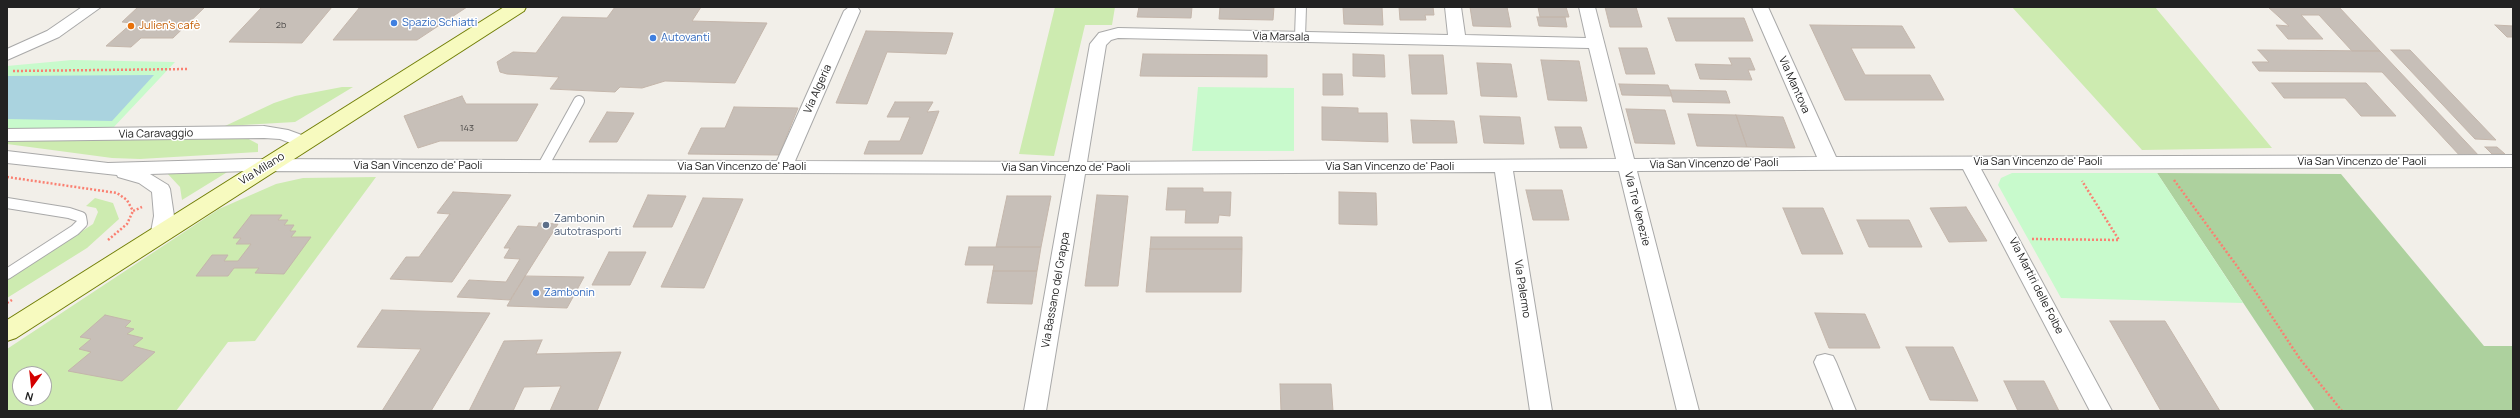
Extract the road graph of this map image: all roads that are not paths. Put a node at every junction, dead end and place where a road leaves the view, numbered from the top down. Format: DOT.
graph roads {
  1 [pos="94,7"];
  2 [pos="517,7"];
  3 [pos="1300,7"];
  4 [pos="1453,7"];
  5 [pos="1587,7"];
  6 [pos="1760,7"];
  7 [pos="852,11"];
  8 [pos="1300,37"];
  9 [pos="1457,40"];
  10 [pos="1595,43"];
  11 [pos="7,55"];
  12 [pos="579,101"];
  13 [pos="7,136"];
  14 [pos="304,142"];
  15 [pos="7,157"];
  16 [pos="2513,161"];
  17 [pos="1829,163"];
  18 [pos="1969,163"];
  19 [pos="267,165"];
  20 [pos="1626,165"];
  21 [pos="543,166"];
  22 [pos="1503,166"];
  23 [pos="783,167"];
  24 [pos="1076,168"];
  25 [pos="108,169"];
  26 [pos="7,203"];
  27 [pos="161,232"];
  28 [pos="7,274"];
  29 [pos="7,332"];
  30 [pos="1825,362"];
  31 [pos="1035,411"];
  32 [pos="1541,411"];
  33 [pos="1688,411"];
  34 [pos="1845,411"];
  35 [pos="2101,411"];
  1 -- 11 [label="street"];
  2 -- 14 [label="main road, Via Milano"];
  3 -- 8 [label="lane"];
  4 -- 9 [label="street"];
  5 -- 10 [label="street, Via Tre Venezie"];
  6 -- 17 [label="street, Via Mantova"];
  7 -- 23 [label="street, Via Algeria"];
  8 -- 9 [label="street, Via Marsala"];
  8 -- 24 [label="street, Via Marsala"];
  9 -- 10 [label="street, Via Marsala"];
  10 -- 20 [label="street, Via Tre Venezie"];
  12 -- 21 [label="lane"];
  13 -- 14 [label="street, Via Caravaggio"];
  14 -- 19 [label="main road, Via Milano"];
  15 -- 25 [label="street"];
  16 -- 18 [label="street, Via San Vincenzo de' Paoli"];
  17 -- 18 [label="street, Via San Vincenzo de' Paoli"];
  17 -- 20 [label="street, Via San Vincenzo de' Paoli"];
  18 -- 35 [label="street, Via Martiri delle Foibe"];
  19 -- 21 [label="street, Via San Vincenzo de' Paoli"];
  19 -- 25 [label="street"];
  19 -- 27 [label="main road, Via Milano"];
  20 -- 22 [label="street, Via San Vincenzo de' Paoli"];
  20 -- 33 [label="street, Via Tre Venezie"];
  21 -- 23 [label="street, Via San Vincenzo de' Paoli"];
  22 -- 24 [label="street, Via San Vincenzo de' Paoli"];
  22 -- 32 [label="street, Via Palermo"];
  23 -- 24 [label="street, Via San Vincenzo de' Paoli"];
  24 -- 31 [label="street, Via Bassano del Grappa"];
  25 -- 27 [label="street"];
  26 -- 28 [label="lane"];
  27 -- 29 [label="main road, Via Milano"];
  30 -- 34 [label="street"];
}
